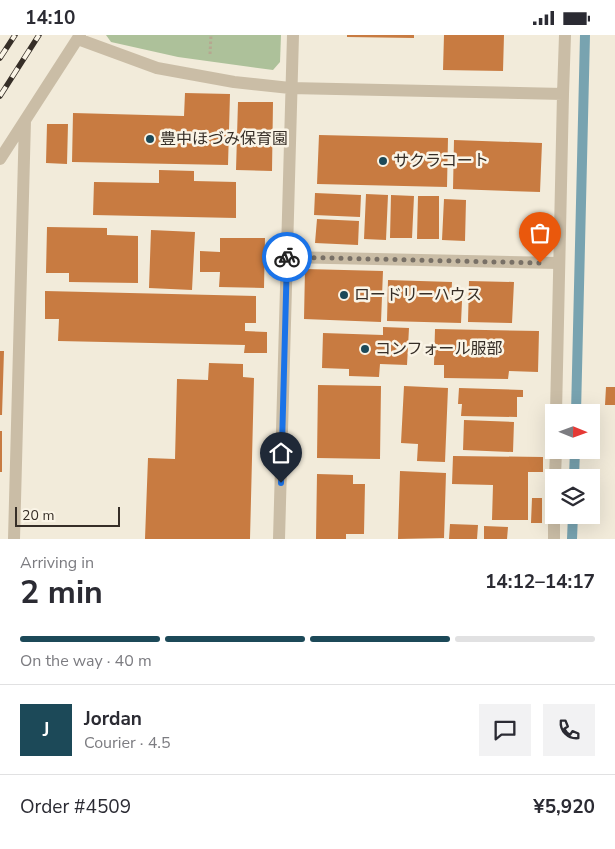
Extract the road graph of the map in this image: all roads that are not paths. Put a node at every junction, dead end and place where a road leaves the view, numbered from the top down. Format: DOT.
graph roads {
  1 [pos="293,35"];
  2 [pos="566,35"];
  3 [pos="79,37"];
  4 [pos="290,88"];
  5 [pos="563,94"];
  6 [pos="25,120"];
  7 [pos="0,159"];
  8 [pos="286,257"];
  9 [pos="559,263"];
  10 [pos="556,404"];
  11 [pos="554,524"];
  12 [pos="14,539"];
  13 [pos="279,539"];
  14 [pos="554,539"];
  1 -- 4 [label="street"];
  2 -- 5 [label="street"];
  3 -- 4 [label="street"];
  3 -- 6 [label="street"];
  4 -- 5 [label="street"];
  4 -- 8 [label="street"];
  5 -- 9 [label="street"];
  6 -- 7 [label="street"];
  6 -- 12 [label="street"];
  8 -- 9 [label="street"];
  8 -- 13 [label="street"];
  9 -- 10 [label="street"];
  11 -- 14 [label="street"];
}
